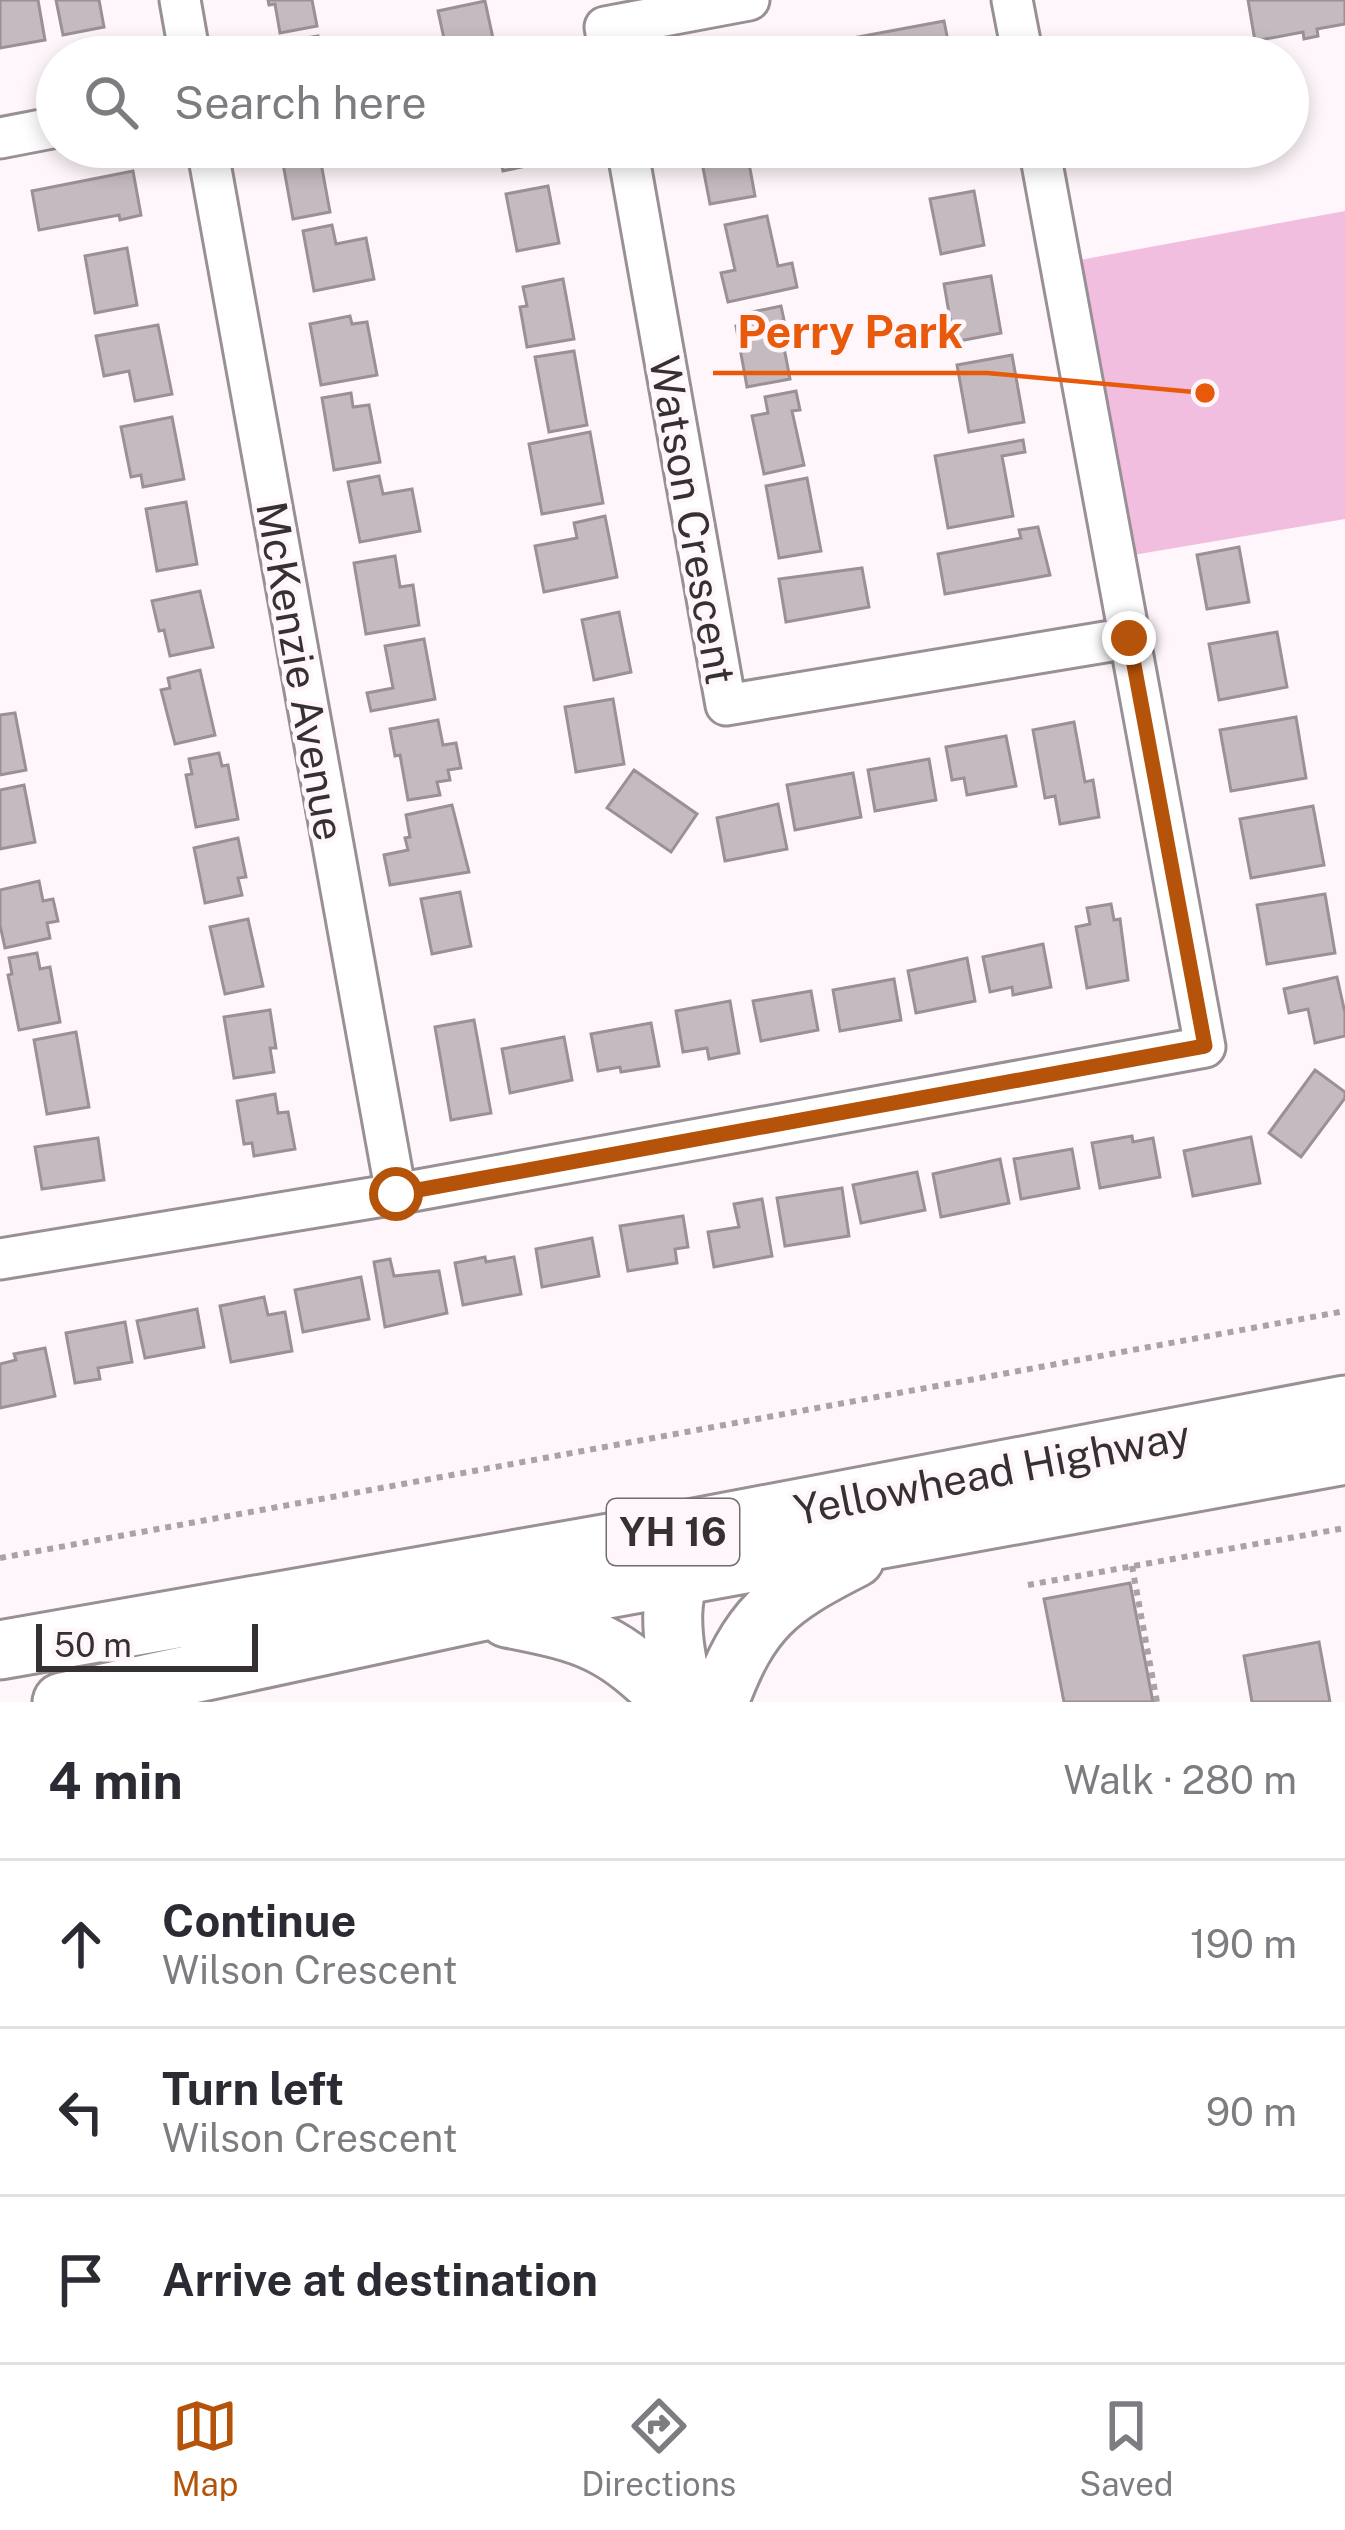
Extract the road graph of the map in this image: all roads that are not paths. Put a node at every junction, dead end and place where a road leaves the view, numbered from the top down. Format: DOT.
graph roads {
  1 [pos="180,0"];
  2 [pos="748,0"];
  3 [pos="1012,0"];
  4 [pos="186,36"];
  5 [pos="606,36"];
  6 [pos="1019,36"];
  7 [pos="36,131"];
  8 [pos="0,138"];
  9 [pos="211,168"];
  10 [pos="631,168"];
  11 [pos="1044,168"];
  12 [pos="1129,638"];
  13 [pos="396,1194"];
  14 [pos="0,1258"];
  15 [pos="1345,1406"];
  16 [pos="1345,1456"];
  17 [pos="822,1504"];
  18 [pos="899,1536"];
  19 [pos="679,1575"];
  20 [pos="480,1612"];
  21 [pos="0,1650"];
  22 [pos="69,1701"];
  23 [pos="673,1702"];
  24 [pos="686,1702"];
  25 [pos="719,1702"];
  1 -- 4 [label="street"];
  2 -- 5 [label="street"];
  3 -- 6 [label="street"];
  7 -- 8 [label="street"];
  9 -- 13 [label="street, McKenzie Avenue"];
  10 -- 12 [label="street, Watson Crescent"];
  11 -- 12 [label="street"];
  12 -- 13 [label="street"];
  13 -- 14 [label="street"];
  15 -- 17 [label="highway, Yellowhead Highway / YH 16"];
  16 -- 18 [label="highway, Yellowhead Highway / YH 16"];
  17 -- 19 [label="highway"];
  17 -- 21 [label="highway, Yellowhead Highway / YH 16"];
  18 -- 19 [label="highway, Yellowhead Highway / YH 16"];
  18 -- 25 [label="highway"];
  19 -- 20 [label="highway, Yellowhead Highway / YH 16"];
  19 -- 24 [label="highway"];
  20 -- 22 [label="highway, Yellowhead Highway / YH 16"];
  20 -- 23 [label="highway"];
}
